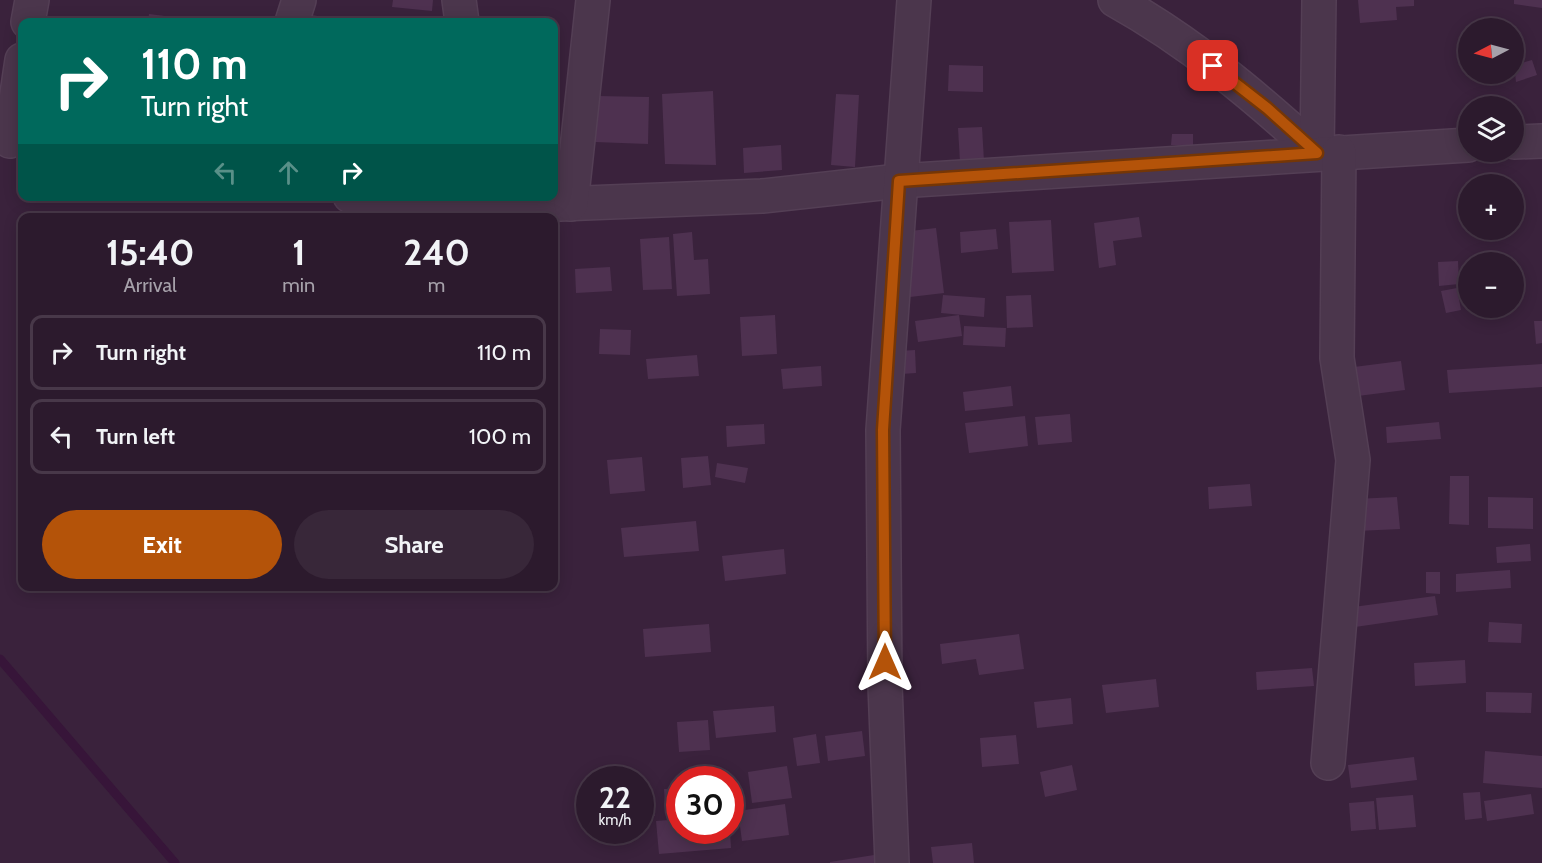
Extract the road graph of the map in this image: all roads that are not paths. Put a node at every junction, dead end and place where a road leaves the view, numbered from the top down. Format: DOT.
graph roads {
  1 [pos="32,0"];
  2 [pos="299,0"];
  3 [pos="459,0"];
  4 [pos="594,0"];
  5 [pos="914,0"];
  6 [pos="1115,0"];
  7 [pos="1319,0"];
  8 [pos="29,18"];
  9 [pos="293,18"];
  10 [pos="461,18"];
  11 [pos="18,90"];
  12 [pos="1542,141"];
  13 [pos="11,142"];
  14 [pos="1524,142"];
  15 [pos="1458,146"];
  16 [pos="1328,153"];
  17 [pos="899,181"];
  18 [pos="533,201"];
  19 [pos="571,204"];
  20 [pos="1328,763"];
  21 [pos="892,863"];
  1 -- 8 [label="street"];
  2 -- 9 [label="street"];
  3 -- 10 [label="street"];
  4 -- 19 [label="street"];
  5 -- 17 [label="street"];
  6 -- 16 [label="street"];
  7 -- 16 [label="street"];
  11 -- 13 [label="street"];
  12 -- 14 [label="street"];
  15 -- 16 [label="street"];
  16 -- 17 [label="street"];
  16 -- 20 [label="street"];
  17 -- 19 [label="street"];
  17 -- 21 [label="street"];
  18 -- 19 [label="street"];
}
